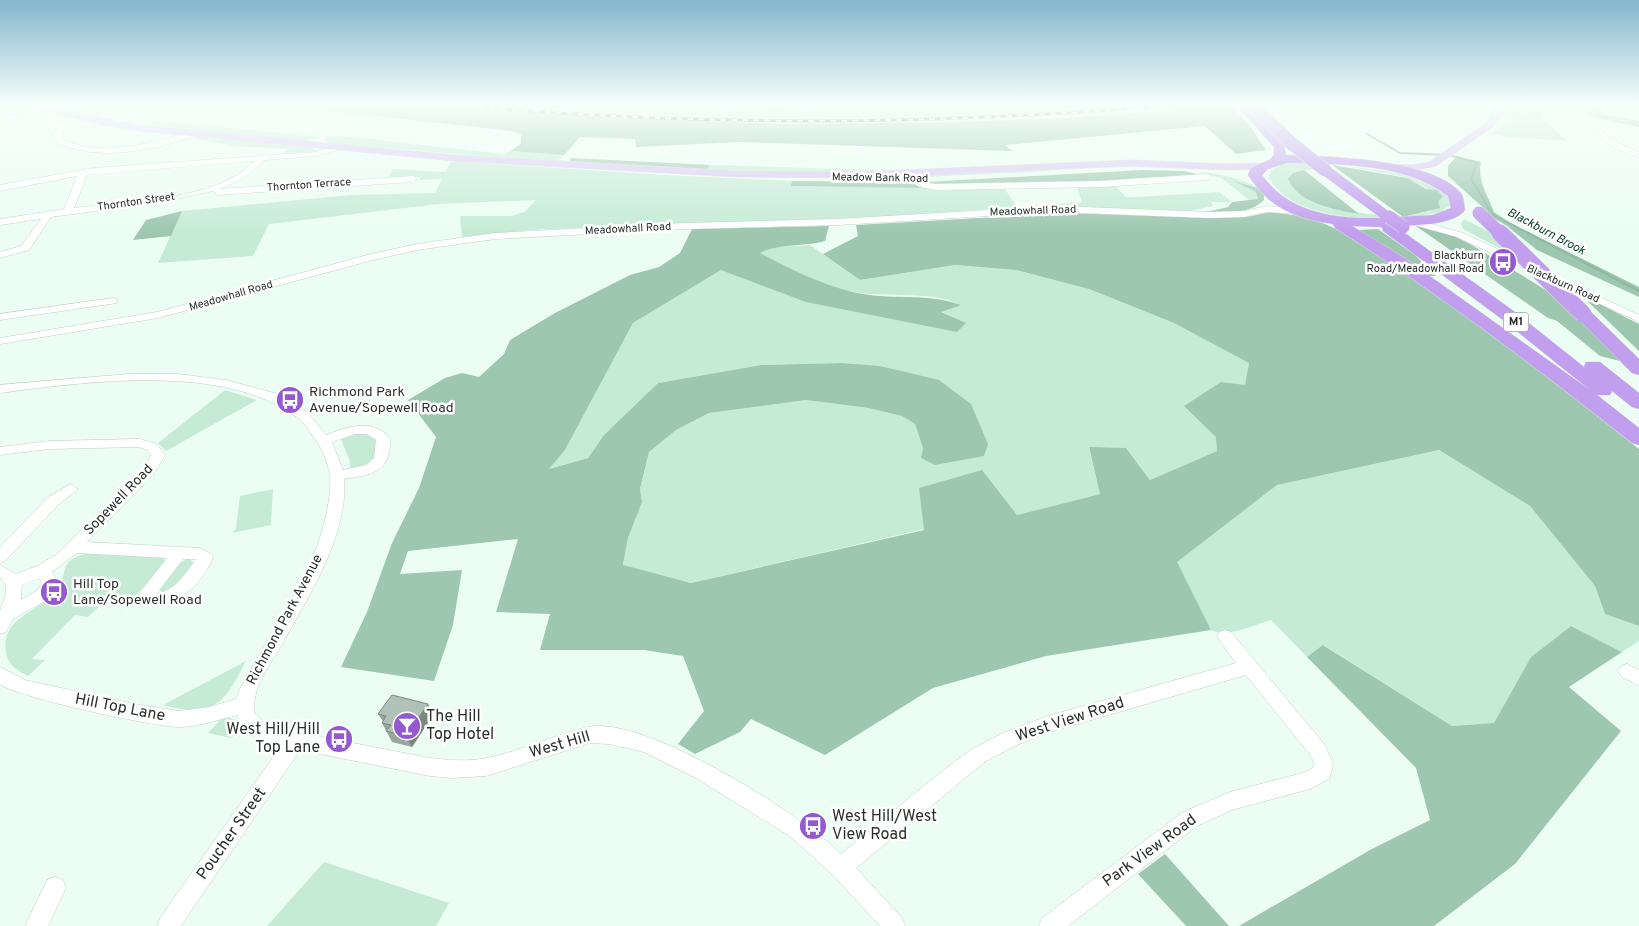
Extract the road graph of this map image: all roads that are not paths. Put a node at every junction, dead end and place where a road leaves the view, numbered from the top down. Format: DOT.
graph roads {
  1 [pos="128,147"];
  2 [pos="338,147"];
  3 [pos="341,147"];
  4 [pos="1279,147"];
  5 [pos="1296,147"];
  6 [pos="1297,147"];
  7 [pos="1300,147"];
  8 [pos="1457,147"];
  9 [pos="1620,147"];
  10 [pos="77,148"];
  11 [pos="66,152"];
  12 [pos="1639,155"];
  13 [pos="1444,156"];
  14 [pos="262,158"];
  15 [pos="1273,159"];
  16 [pos="1322,167"];
  17 [pos="1382,167"];
  18 [pos="1062,169"];
  19 [pos="83,173"];
  20 [pos="921,176"];
  21 [pos="1208,177"];
  22 [pos="413,179"];
  23 [pos="1443,185"];
  24 [pos="0,188"];
  25 [pos="205,191"];
  26 [pos="1454,194"];
  27 [pos="1267,197"];
  28 [pos="68,212"];
  29 [pos="48,215"];
  30 [pos="1450,215"];
  31 [pos="1326,219"];
  32 [pos="0,222"];
  33 [pos="1393,222"];
  34 [pos="1460,235"];
  35 [pos="0,255"];
  36 [pos="113,301"];
  37 [pos="82,306"];
  38 [pos="2,311"];
  39 [pos="1639,318"];
  40 [pos="56,332"];
  41 [pos="0,341"];
  42 [pos="1639,369"];
  43 [pos="0,389"];
  44 [pos="1639,403"];
  45 [pos="1639,422"];
  46 [pos="1639,438"];
  47 [pos="325,440"];
  48 [pos="0,451"];
  49 [pos="337,476"];
  50 [pos="72,489"];
  51 [pos="74,547"];
  52 [pos="179,553"];
  53 [pos="0,557"];
  54 [pos="43,570"];
  55 [pos="0,571"];
  56 [pos="15,581"];
  57 [pos="3,621"];
  58 [pos="1225,636"];
  59 [pos="1249,666"];
  60 [pos="0,674"];
  61 [pos="244,705"];
  62 [pos="295,741"];
  63 [pos="840,868"];
  64 [pos="55,888"];
  65 [pos="36,926"];
  66 [pos="168,926"];
  67 [pos="894,926"];
  68 [pos="1050,926"];
  1 -- 10 [label="street"];
  2 -- 14 [label="street"];
  3 -- 20 [label="main road, Meadow Bank Road"];
  4 -- 15 [label="highway"];
  5 -- 16 [label="highway, M1, bridge"];
  6 -- 16 [label="highway, M1"];
  7 -- 16 [label="highway, bridge"];
  8 -- 13 [label="main road"];
  9 -- 12 [label="street"];
  10 -- 11 [label="street"];
  13 -- 17 [label="main road"];
  13 -- 23 [label="main road"];
  14 -- 19 [label="street"];
  14 -- 25 [label="street, Thornton Street"];
  15 -- 16 [label="highway"];
  15 -- 18 [label="main road, Meadow Bank Road"];
  15 -- 27 [label="highway"];
  16 -- 17 [label="highway"];
  16 -- 33 [label="highway, M1"];
  17 -- 23 [label="highway"];
  18 -- 20 [label="main road, Meadow Bank Road"];
  18 -- 27 [label="main road, Meadow Bank Road"];
  19 -- 24 [label="street"];
  19 -- 28 [label="street"];
  20 -- 21 [label="street"];
  22 -- 25 [label="street, Thornton Terrace"];
  23 -- 26 [label="highway"];
  25 -- 28 [label="street, Thornton Street"];
  26 -- 30 [label="highway"];
  26 -- 42 [label="highway, bridge"];
  27 -- 31 [label="highway"];
  27 -- 40 [label="street, Meadowhall Road"];
  28 -- 29 [label="street, Thornton Street"];
  29 -- 32 [label="street, Thornton Street"];
  29 -- 35 [label="street"];
  30 -- 33 [label="highway"];
  30 -- 34 [label="street"];
  31 -- 33 [label="highway"];
  31 -- 46 [label="highway"];
  33 -- 34 [label="street, Blackburn Road"];
  33 -- 44 [label="highway, M1"];
  33 -- 45 [label="highway, M1"];
  34 -- 39 [label="street, Blackburn Road"];
  36 -- 37 [label="street"];
  37 -- 38 [label="street"];
  37 -- 40 [label="street"];
  40 -- 41 [label="street, Meadowhall Road"];
  43 -- 47 [label="street, Richmond Park Avenue"];
  47 -- 49 [label="street, Richmond Park Avenue"];
  47 -- 49 [label="street"];
  48 -- 51 [label="street, Sopewell Road"];
  49 -- 61 [label="street, Richmond Park Avenue"];
  50 -- 53 [label="street"];
  51 -- 52 [label="street"];
  51 -- 54 [label="street, Sopewell Road"];
  54 -- 56 [label="street, Sopewell Road"];
  54 -- 57 [label="street"];
  55 -- 56 [label="street"];
  56 -- 57 [label="street"];
  58 -- 59 [label="street, Park View Road"];
  59 -- 63 [label="street, West View Road"];
  59 -- 68 [label="street, Park View Road"];
  60 -- 61 [label="street, Hill Top Lane"];
  61 -- 62 [label="street, West Hill"];
  62 -- 63 [label="street, West Hill"];
  62 -- 66 [label="street, Poucher Street"];
  63 -- 67 [label="street, West Hill"];
  64 -- 65 [label="street"];
}
